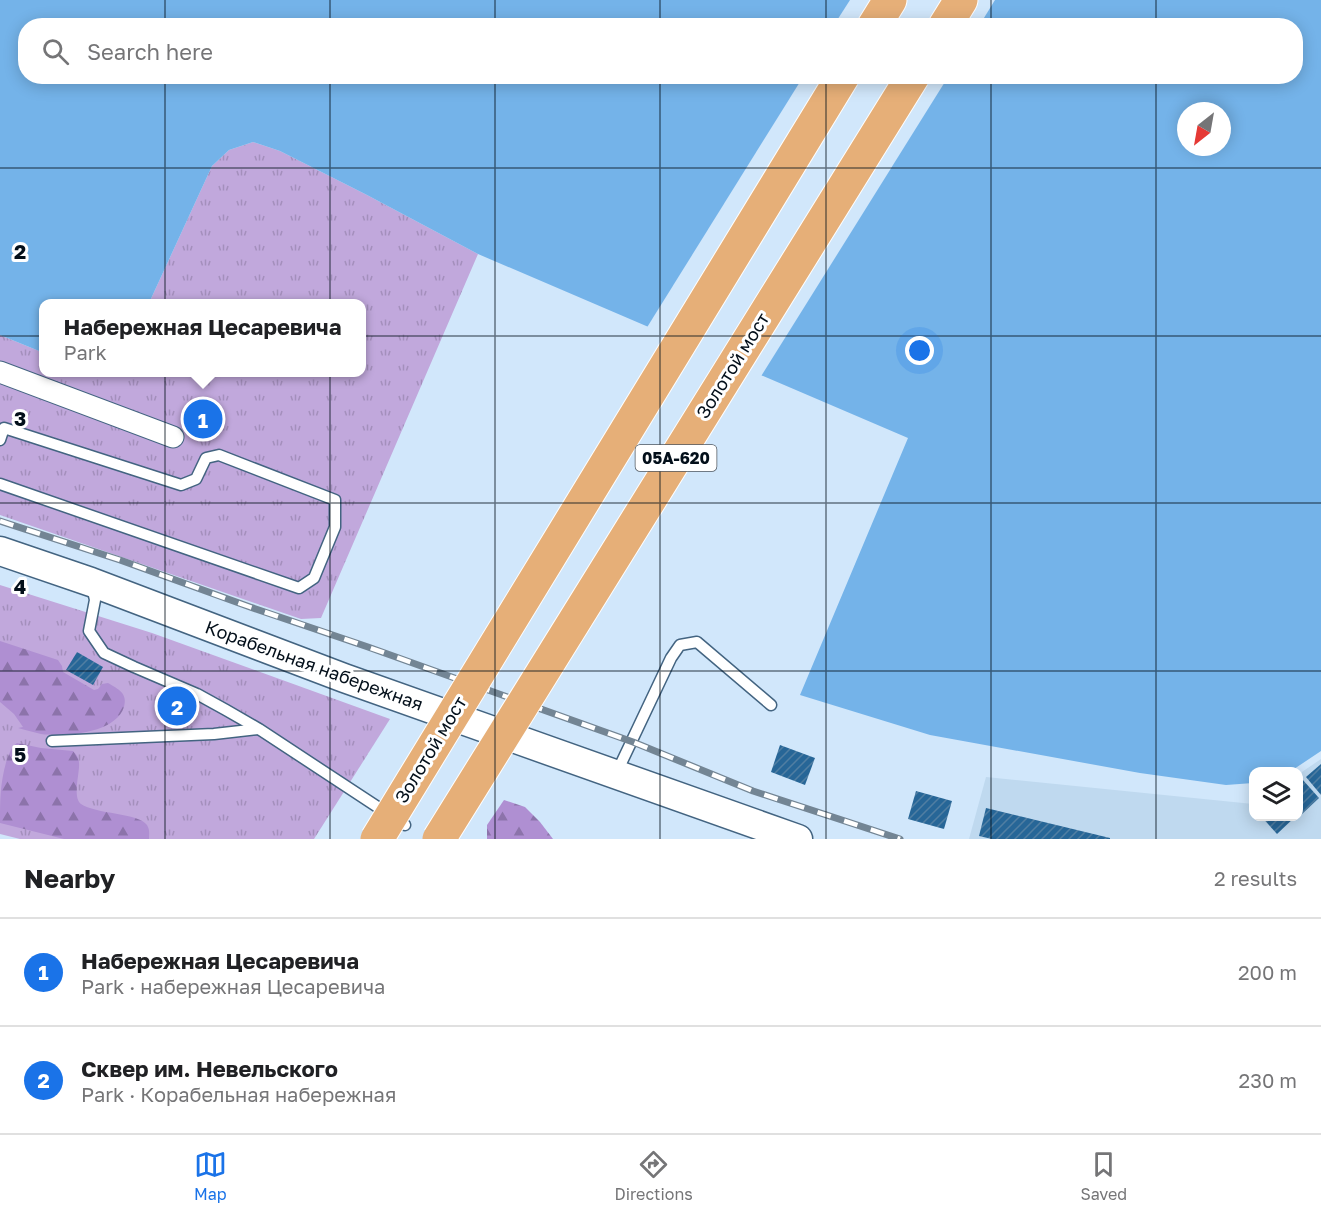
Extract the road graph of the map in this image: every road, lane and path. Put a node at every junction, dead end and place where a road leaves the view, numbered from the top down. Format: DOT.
graph roads {
  1 [pos="890,0"];
  2 [pos="961,0"];
  3 [pos="879,18"];
  4 [pos="950,18"];
  5 [pos="838,84"];
  6 [pos="908,84"];
  7 [pos="0,372"];
  8 [pos="2,427"];
  9 [pos="173,437"];
  10 [pos="0,440"];
  11 [pos="0,484"];
  12 [pos="0,551"];
  13 [pos="91,582"];
  14 [pos="771,705"];
  15 [pos="259,729"];
  16 [pos="52,741"];
  17 [pos="616,775"];
  18 [pos="391,832"];
  19 [pos="439,839"];
  20 [pos="798,839"];
  1 -- 3 [label="highway"];
  2 -- 4 [label="highway"];
  5 -- 18 [label="highway, Золотой мост / 05А-620, bridge"];
  6 -- 19 [label="highway, Золотой мост / 05А-620, bridge"];
  7 -- 9 [label="street"];
  8 -- 10 [label="lane"];
  8 -- 11 [label="lane"];
  12 -- 13 [label="main road, Корабельная набережная"];
  13 -- 15 [label="lane"];
  13 -- 17 [label="main road, Корабельная набережная"];
  14 -- 17 [label="lane"];
  15 -- 16 [label="lane"];
  15 -- 18 [label="lane"];
  17 -- 20 [label="main road, Корабельная набережная"];
}
